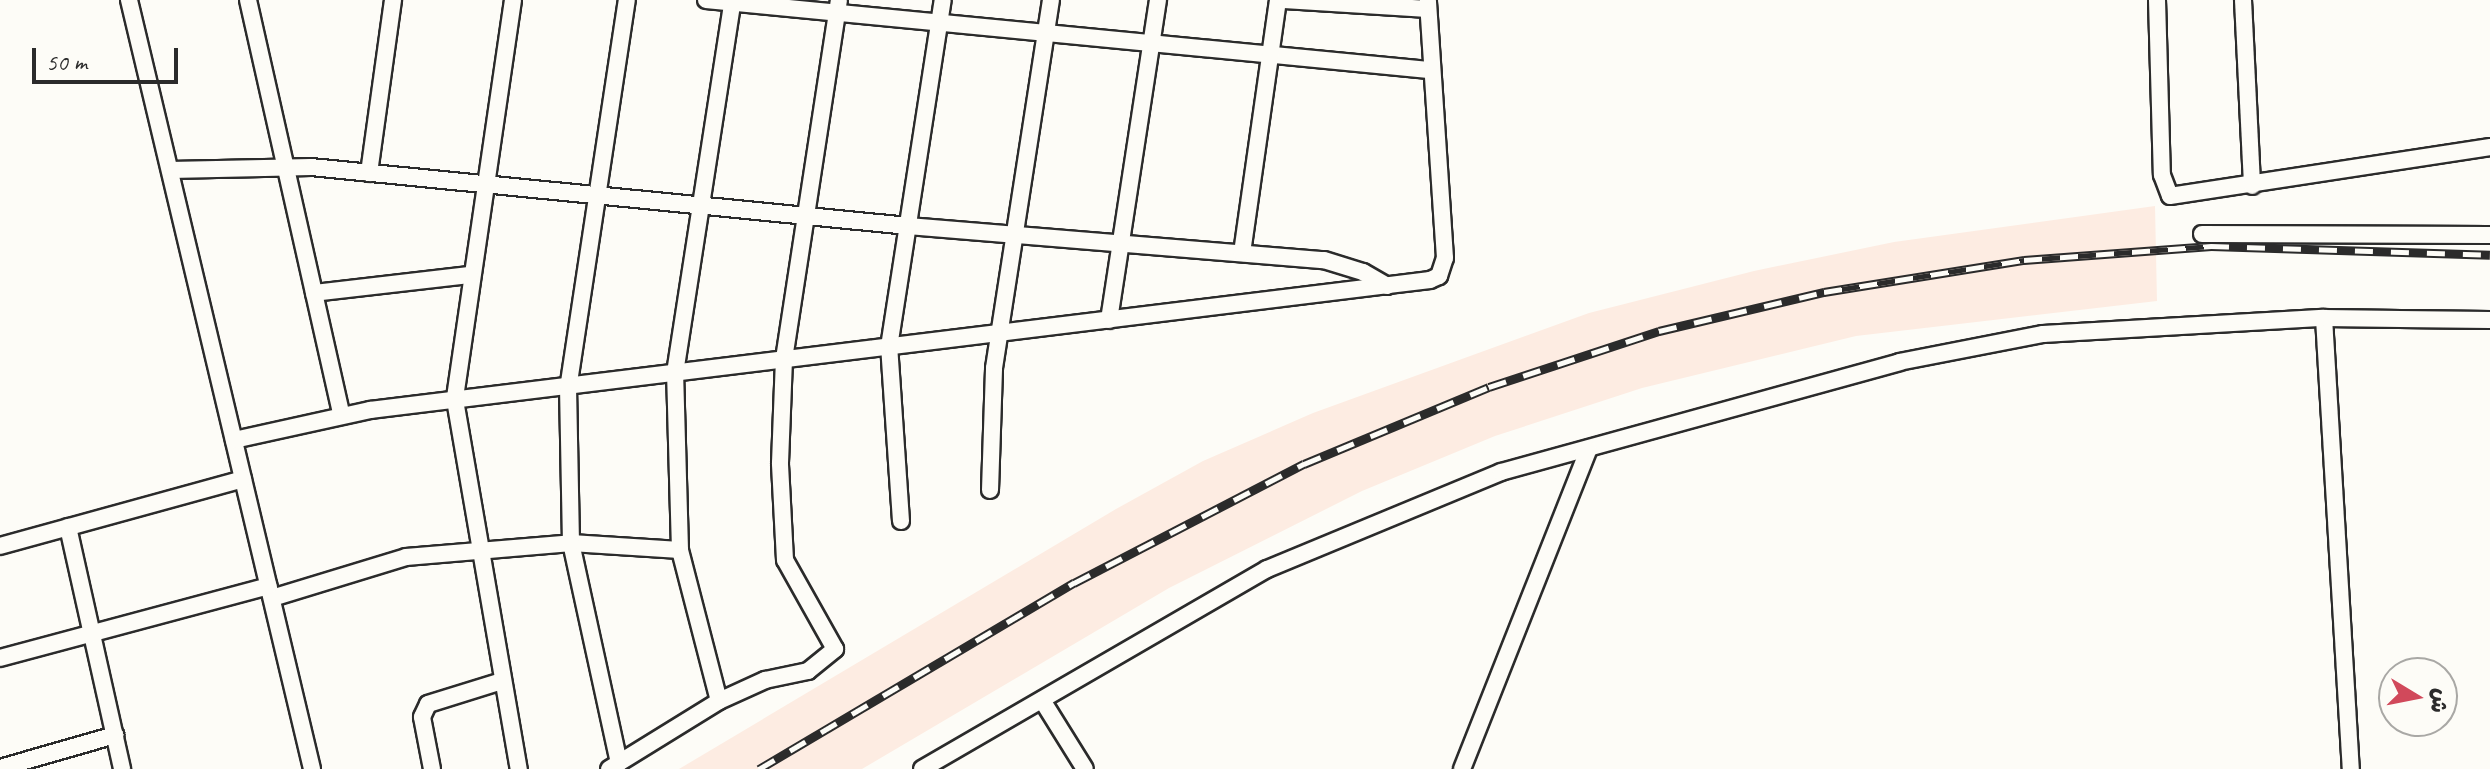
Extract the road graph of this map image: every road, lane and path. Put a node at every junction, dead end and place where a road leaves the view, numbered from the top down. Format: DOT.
graph roads {
  1 [pos="129,0"];
  2 [pos="248,0"];
  3 [pos="393,0"];
  4 [pos="513,0"];
  5 [pos="627,0"];
  6 [pos="706,0"];
  7 [pos="943,0"];
  8 [pos="1051,0"];
  9 [pos="1158,0"];
  10 [pos="1281,0"];
  11 [pos="2157,0"];
  12 [pos="2243,0"];
  13 [pos="733,1"];
  14 [pos="1428,5"];
  15 [pos="838,6"];
  16 [pos="940,22"];
  17 [pos="1046,33"];
  18 [pos="1152,43"];
  19 [pos="1272,55"];
  20 [pos="1429,70"];
  21 [pos="2490,147"];
  22 [pos="286,166"];
  23 [pos="170,170"];
  24 [pos="369,173"];
  25 [pos="484,183"];
  26 [pos="2252,186"];
  27 [pos="595,194"];
  28 [pos="702,206"];
  29 [pos="805,216"];
  30 [pos="908,226"];
  31 [pos="2202,234"];
  32 [pos="1014,235"];
  33 [pos="2490,235"];
  34 [pos="1122,241"];
  35 [pos="1242,253"];
  36 [pos="470,275"];
  37 [pos="1387,286"];
  38 [pos="314,293"];
  39 [pos="2324,318"];
  40 [pos="1109,320"];
  41 [pos="2490,320"];
  42 [pos="999,334"];
  43 [pos="889,347"];
  44 [pos="784,359"];
  45 [pos="675,373"];
  46 [pos="568,389"];
  47 [pos="455,400"];
  48 [pos="341,414"];
  49 [pos="234,440"];
  50 [pos="1589,449"];
  51 [pos="243,479"];
  52 [pos="990,490"];
  53 [pos="901,521"];
  54 [pos="68,527"];
  55 [pos="571,543"];
  56 [pos="0,546"];
  57 [pos="478,549"];
  58 [pos="680,550"];
  59 [pos="270,592"];
  60 [pos="92,634"];
  61 [pos="0,658"];
  62 [pos="502,681"];
  63 [pos="1042,700"];
  64 [pos="719,701"];
  65 [pos="115,735"];
  66 [pos="614,766"];
  67 [pos="0,768"];
  68 [pos="122,769"];
  69 [pos="312,769"];
  70 [pos="432,769"];
  71 [pos="519,769"];
  72 [pos="922,769"];
  73 [pos="1085,769"];
  74 [pos="1462,769"];
  75 [pos="2351,769"];
  1 -- 23 [label="street"];
  2 -- 22 [label="street"];
  3 -- 24 [label="street"];
  4 -- 25 [label="street"];
  5 -- 27 [label="street"];
  6 -- 13 [label="street"];
  7 -- 16 [label="street"];
  8 -- 17 [label="street"];
  9 -- 18 [label="street"];
  10 -- 14 [label="street"];
  10 -- 19 [label="street"];
  11 -- 26 [label="street"];
  12 -- 26 [label="street"];
  13 -- 15 [label="street"];
  13 -- 28 [label="street"];
  14 -- 20 [label="street"];
  15 -- 16 [label="street"];
  15 -- 29 [label="street"];
  16 -- 17 [label="street"];
  16 -- 30 [label="street"];
  17 -- 18 [label="street"];
  17 -- 32 [label="street"];
  18 -- 19 [label="street"];
  18 -- 34 [label="street"];
  19 -- 20 [label="street"];
  19 -- 35 [label="street"];
  20 -- 37 [label="street"];
  21 -- 26 [label="street"];
  22 -- 23 [label="street"];
  22 -- 24 [label="street"];
  22 -- 38 [label="street"];
  23 -- 49 [label="street"];
  24 -- 25 [label="street"];
  25 -- 27 [label="street"];
  25 -- 36 [label="street"];
  27 -- 28 [label="street"];
  27 -- 46 [label="street"];
  28 -- 29 [label="street"];
  28 -- 45 [label="street"];
  29 -- 30 [label="street"];
  29 -- 44 [label="street"];
  30 -- 32 [label="street"];
  30 -- 43 [label="street"];
  31 -- 33 [label="street"];
  32 -- 34 [label="street"];
  32 -- 42 [label="street"];
  34 -- 35 [label="street"];
  34 -- 40 [label="street"];
  35 -- 37 [label="street"];
  36 -- 38 [label="street"];
  36 -- 47 [label="street"];
  37 -- 40 [label="street"];
  38 -- 48 [label="street"];
  39 -- 41 [label="street"];
  39 -- 50 [label="street"];
  39 -- 75 [label="street"];
  40 -- 42 [label="street"];
  42 -- 43 [label="street"];
  42 -- 52 [label="street"];
  43 -- 44 [label="street"];
  43 -- 53 [label="street"];
  44 -- 45 [label="street"];
  44 -- 64 [label="street"];
  45 -- 46 [label="street"];
  45 -- 58 [label="street"];
  46 -- 47 [label="street"];
  46 -- 55 [label="street"];
  47 -- 48 [label="street"];
  47 -- 57 [label="street"];
  48 -- 49 [label="street"];
  49 -- 51 [label="street"];
  50 -- 63 [label="street"];
  50 -- 74 [label="street"];
  51 -- 54 [label="street"];
  51 -- 59 [label="street"];
  54 -- 56 [label="street"];
  54 -- 60 [label="street"];
  55 -- 57 [label="street"];
  55 -- 58 [label="street"];
  55 -- 66 [label="street"];
  57 -- 59 [label="street"];
  57 -- 62 [label="street"];
  58 -- 64 [label="street"];
  59 -- 60 [label="street"];
  59 -- 69 [label="street"];
  60 -- 61 [label="street"];
  60 -- 65 [label="street"];
  62 -- 70 [label="street"];
  62 -- 71 [label="street"];
  63 -- 72 [label="street"];
  63 -- 73 [label="street"];
  64 -- 66 [label="street"];
  65 -- 67 [label="street"];
  65 -- 68 [label="street"];
}
